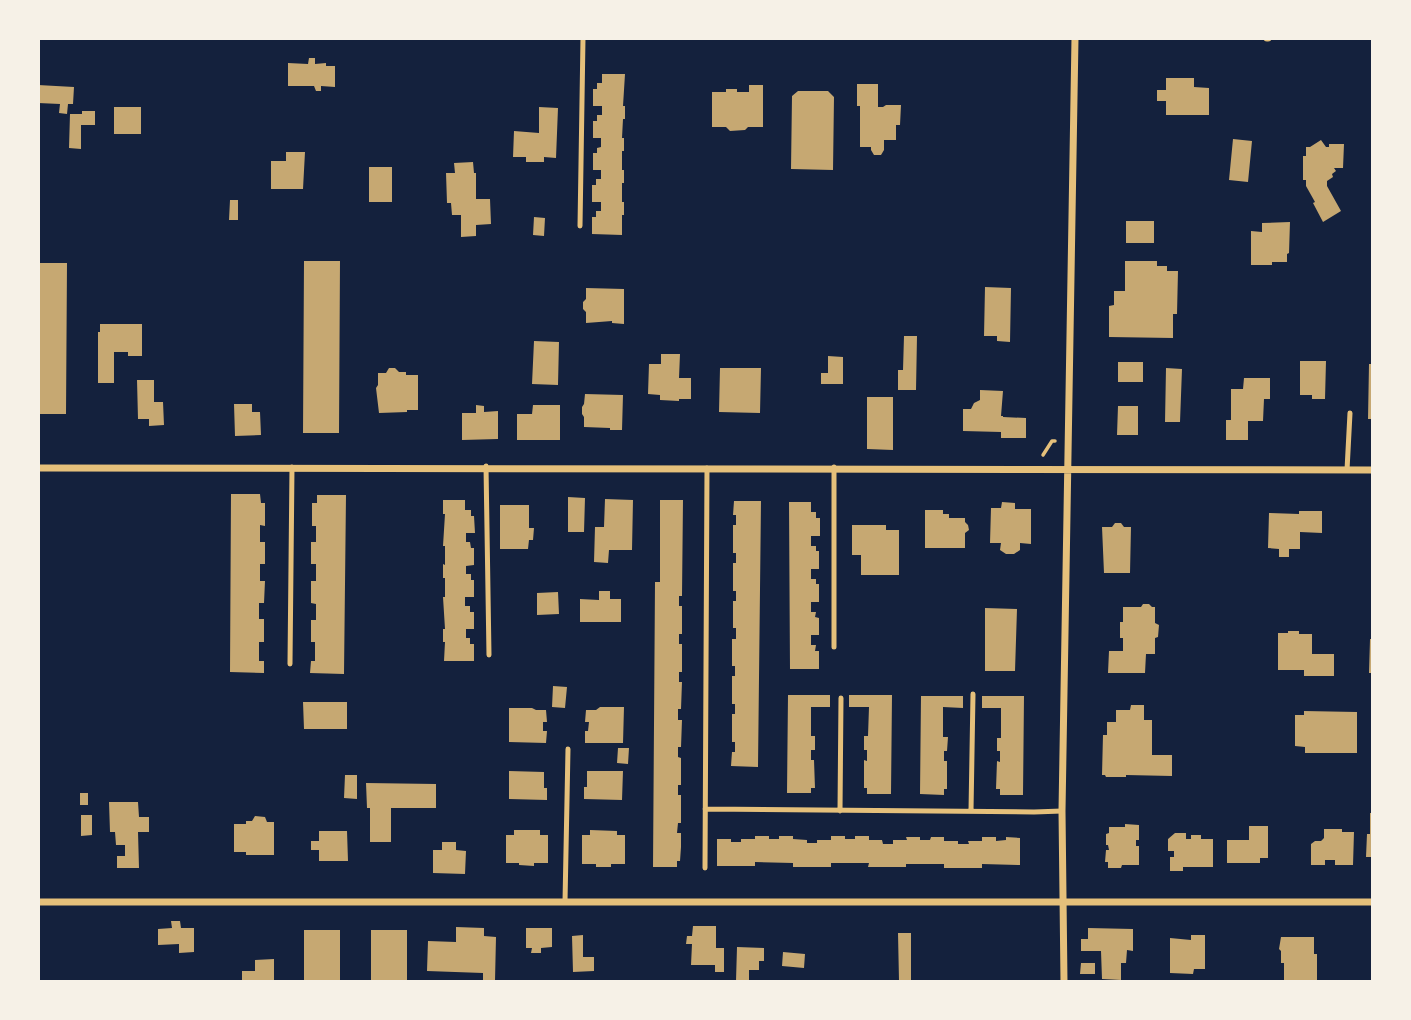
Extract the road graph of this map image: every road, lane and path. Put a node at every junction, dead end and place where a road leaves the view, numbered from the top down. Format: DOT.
graph roads {
  1 [pos="583,38"];
  2 [pos="1075,38"];
  3 [pos="580,226"];
  4 [pos="1350,413"];
  5 [pos="1069,442"];
  6 [pos="1041,458"];
  7 [pos="486,466"];
  8 [pos="292,467"];
  9 [pos="834,467"];
  10 [pos="1068,467"];
  11 [pos="38,468"];
  12 [pos="707,468"];
  13 [pos="1347,470"];
  14 [pos="1373,470"];
  15 [pos="834,648"];
  16 [pos="489,655"];
  17 [pos="290,664"];
  18 [pos="973,694"];
  19 [pos="841,698"];
  20 [pos="568,749"];
  21 [pos="705,809"];
  22 [pos="839,811"];
  23 [pos="971,811"];
  24 [pos="1062,811"];
  25 [pos="705,868"];
  26 [pos="38,902"];
  27 [pos="565,902"];
  28 [pos="1063,902"];
  29 [pos="1373,902"];
  30 [pos="1064,982"];
  1 -- 3 [label="lane"];
  2 -- 5 [label="street"];
  4 -- 13 [label="lane"];
  5 -- 6 [label="path"];
  5 -- 10 [label="street"];
  7 -- 8 [label="street"];
  7 -- 12 [label="street"];
  7 -- 16 [label="lane"];
  8 -- 11 [label="street"];
  8 -- 17 [label="lane"];
  9 -- 10 [label="street"];
  9 -- 12 [label="street"];
  9 -- 15 [label="lane"];
  10 -- 13 [label="street"];
  10 -- 24 [label="street"];
  12 -- 21 [label="lane"];
  13 -- 14 [label="street"];
  18 -- 23 [label="lane"];
  19 -- 22 [label="lane"];
  20 -- 27 [label="lane"];
  21 -- 22 [label="lane"];
  21 -- 25 [label="lane"];
  22 -- 23 [label="lane"];
  23 -- 24 [label="lane"];
  24 -- 28 [label="street"];
  26 -- 27 [label="street"];
  27 -- 28 [label="street"];
  28 -- 29 [label="street"];
  28 -- 30 [label="street"];
}
